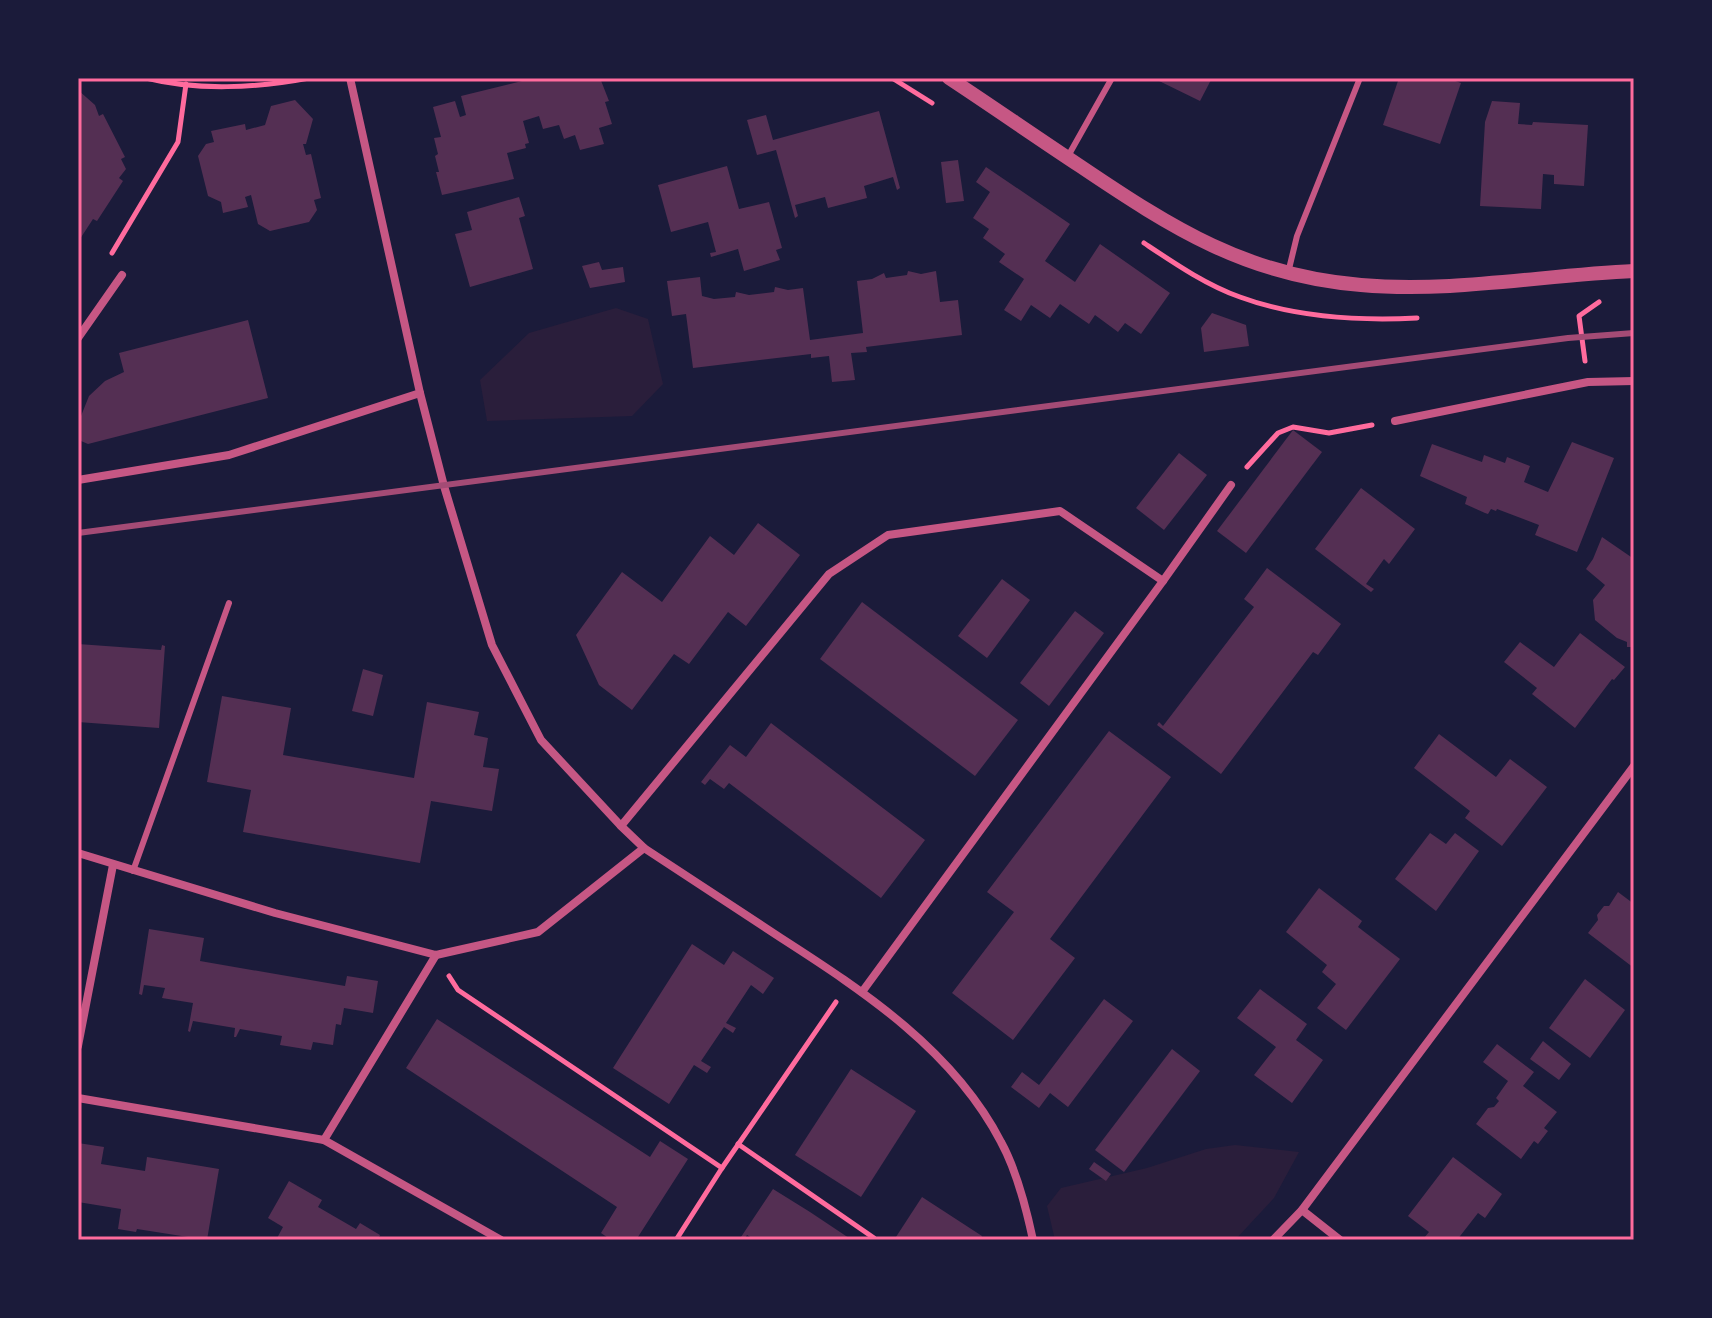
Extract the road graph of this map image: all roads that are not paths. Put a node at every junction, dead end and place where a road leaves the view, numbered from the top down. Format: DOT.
graph roads {
  1 [pos="350,78"];
  2 [pos="949,78"];
  3 [pos="1112,78"];
  4 [pos="1360,78"];
  5 [pos="1067,158"];
  6 [pos="1634,271"];
  7 [pos="1288,273"];
  8 [pos="122,275"];
  9 [pos="78,338"];
  10 [pos="1634,381"];
  11 [pos="420,393"];
  12 [pos="1395,421"];
  13 [pos="78,480"];
  14 [pos="1231,485"];
  15 [pos="1163,581"];
  16 [pos="229,603"];
  17 [pos="1634,766"];
  18 [pos="621,826"];
  19 [pos="644,848"];
  20 [pos="78,853"];
  21 [pos="113,865"];
  22 [pos="133,871"];
  23 [pos="436,955"];
  24 [pos="862,992"];
  25 [pos="78,1046"];
  26 [pos="78,1098"];
  27 [pos="324,1140"];
  28 [pos="1302,1210"];
  29 [pos="501,1240"];
  30 [pos="1033,1240"];
  31 [pos="1273,1240"];
  32 [pos="1340,1240"];
  1 -- 11 [label="street"];
  2 -- 5 [label="street"];
  3 -- 5 [label="lane"];
  4 -- 7 [label="lane"];
  5 -- 7 [label="street"];
  6 -- 7 [label="street"];
  8 -- 9 [label="street"];
  10 -- 12 [label="street"];
  11 -- 13 [label="street"];
  11 -- 18 [label="street"];
  14 -- 15 [label="street"];
  15 -- 18 [label="street"];
  15 -- 24 [label="street"];
  16 -- 22 [label="lane"];
  17 -- 28 [label="street"];
  18 -- 19 [label="street"];
  19 -- 23 [label="street"];
  19 -- 24 [label="street"];
  20 -- 21 [label="street"];
  21 -- 22 [label="street"];
  21 -- 25 [label="street"];
  22 -- 23 [label="street"];
  23 -- 27 [label="street"];
  24 -- 30 [label="street"];
  26 -- 27 [label="street"];
  27 -- 29 [label="street"];
  28 -- 31 [label="street"];
  28 -- 32 [label="street"];
}
